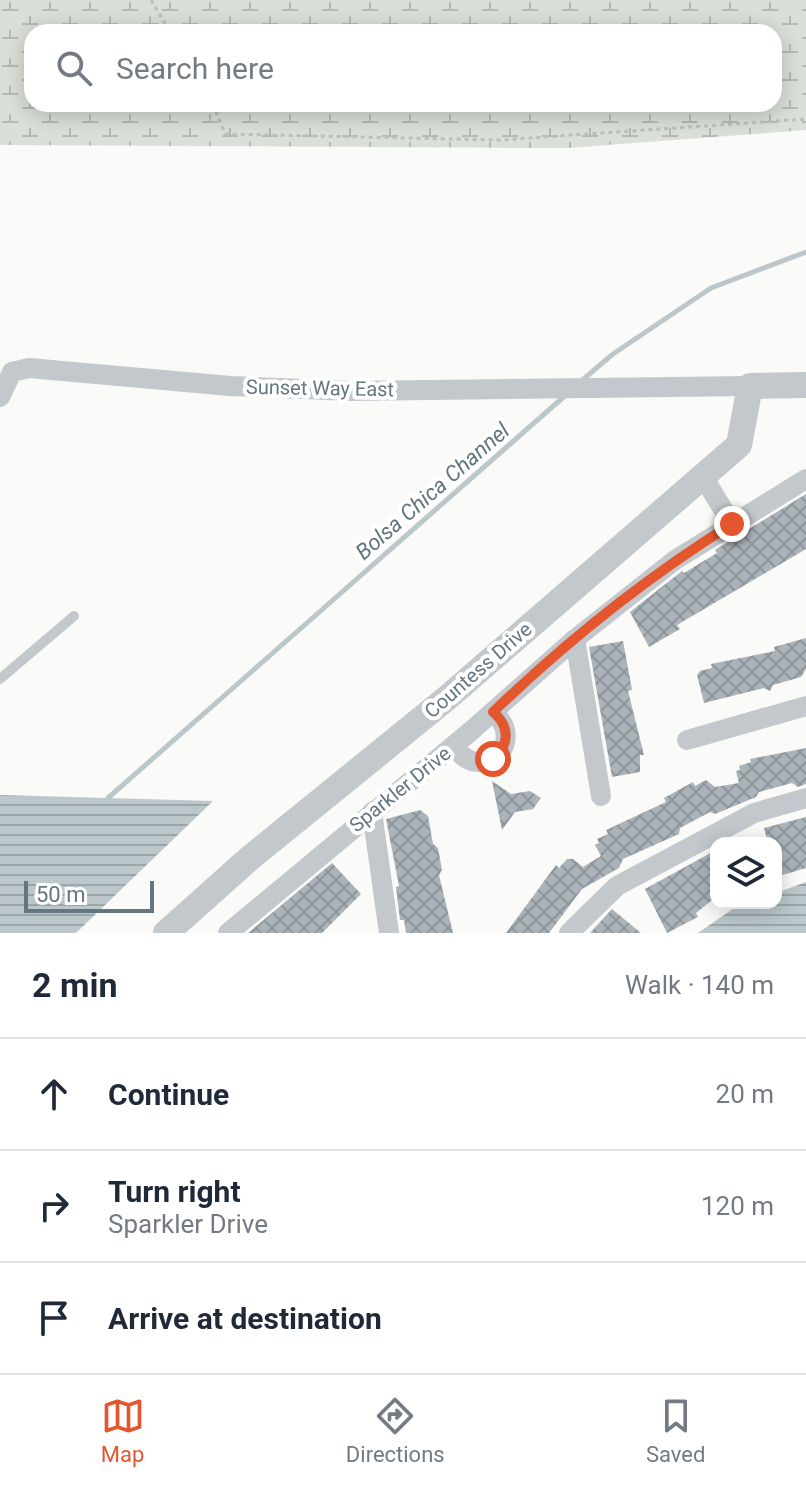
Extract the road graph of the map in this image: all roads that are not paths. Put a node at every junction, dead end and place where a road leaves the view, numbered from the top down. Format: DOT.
graph roads {
  1 [pos="806,385"];
  2 [pos="750,386"];
  3 [pos="0,397"];
  4 [pos="702,475"];
  5 [pos="806,479"];
  6 [pos="732,524"];
  7 [pos="74,616"];
  8 [pos="575,639"];
  9 [pos="0,679"];
  10 [pos="806,706"];
  11 [pos="493,712"];
  12 [pos="687,740"];
  13 [pos="454,746"];
  14 [pos="601,796"];
  15 [pos="806,798"];
  16 [pos="372,812"];
  17 [pos="167,932"];
  18 [pos="228,933"];
  19 [pos="389,933"];
  20 [pos="569,933"];
  1 -- 2 [label="street"];
  2 -- 3 [label="street, Sunset Way East"];
  2 -- 4 [label="street, Countess Drive"];
  4 -- 6 [label="street"];
  4 -- 17 [label="street, Countess Drive"];
  5 -- 6 [label="street, Sparkler Drive"];
  6 -- 8 [label="street, Sparkler Drive"];
  7 -- 9 [label="lane"];
  8 -- 11 [label="street, Sparkler Drive"];
  8 -- 14 [label="street"];
  10 -- 12 [label="street"];
  11 -- 13 [label="street, Sparkler Drive"];
  11 -- 13 [label="street"];
  13 -- 16 [label="street, Sparkler Drive"];
  15 -- 20 [label="street"];
  16 -- 18 [label="street, Sparkler Drive"];
  16 -- 19 [label="street"];
}
